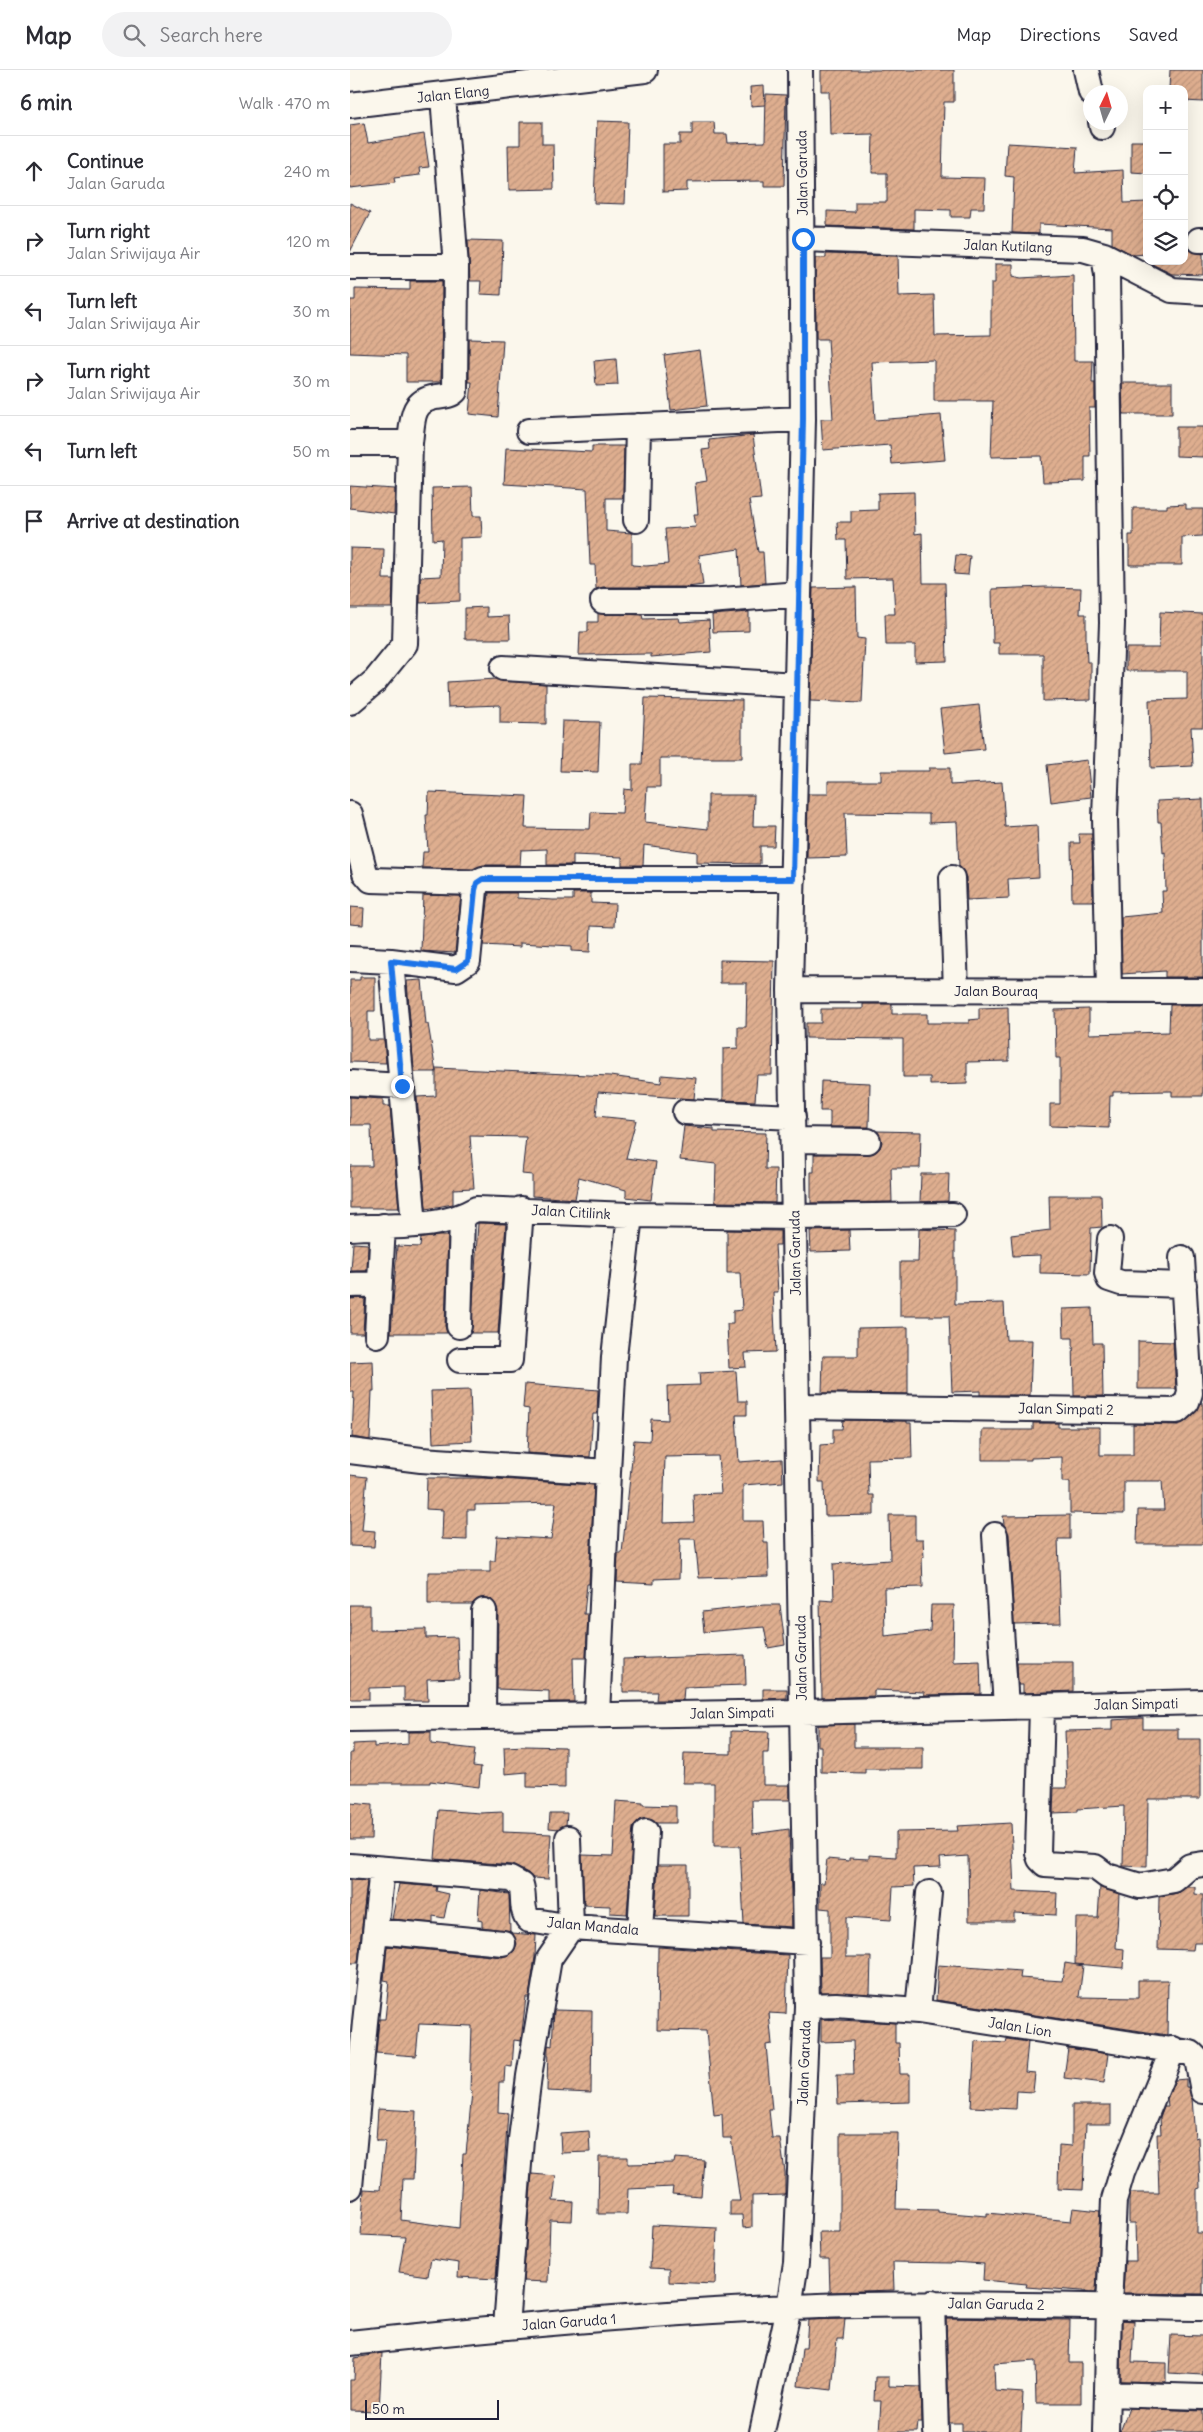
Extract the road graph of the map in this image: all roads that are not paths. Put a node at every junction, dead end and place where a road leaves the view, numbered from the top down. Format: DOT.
graph roads {
  1 [pos="645,70"];
  2 [pos="800,70"];
  3 [pos="1086,70"];
  4 [pos="496,80"];
  5 [pos="1089,85"];
  6 [pos="443,96"];
  7 [pos="350,105"];
  8 [pos="803,239"];
  9 [pos="1104,255"];
  10 [pos="350,267"];
  11 [pos="456,267"];
  12 [pos="1203,292"];
  13 [pos="803,419"];
  14 [pos="638,426"];
  15 [pos="529,431"];
  16 [pos="350,443"];
  17 [pos="410,443"];
  18 [pos="636,520"];
  19 [pos="799,594"];
  20 [pos="604,602"];
  21 [pos="503,668"];
  22 [pos="797,685"];
  23 [pos="350,702"];
  24 [pos="350,814"];
  25 [pos="952,878"];
  26 [pos="793,879"];
  27 [pos="477,883"];
  28 [pos="350,959"];
  29 [pos="391,961"];
  30 [pos="790,990"];
  31 [pos="956,991"];
  32 [pos="1109,991"];
  33 [pos="1203,991"];
  34 [pos="350,1083"];
  35 [pos="402,1086"];
  36 [pos="685,1112"];
  37 [pos="793,1129"];
  38 [pos="868,1141"];
  39 [pos="522,1209"];
  40 [pos="630,1215"];
  41 [pos="953,1215"];
  42 [pos="462,1217"];
  43 [pos="795,1217"];
  44 [pos="414,1225"];
  45 [pos="383,1226"];
  46 [pos="350,1228"];
  47 [pos="1110,1239"];
  48 [pos="1182,1258"];
  49 [pos="379,1284"];
  50 [pos="350,1285"];
  51 [pos="1184,1285"];
  52 [pos="459,1326"];
  53 [pos="377,1335"];
  54 [pos="460,1360"];
  55 [pos="797,1406"];
  56 [pos="350,1451"];
  57 [pos="608,1472"];
  58 [pos="995,1535"];
  59 [pos="484,1611"];
  60 [pos="1203,1702"];
  61 [pos="1042,1706"];
  62 [pos="1006,1707"];
  63 [pos="802,1712"];
  64 [pos="482,1715"];
  65 [pos="597,1715"];
  66 [pos="350,1718"];
  67 [pos="646,1832"];
  68 [pos="568,1838"];
  69 [pos="1203,1864"];
  70 [pos="350,1866"];
  71 [pos="382,1869"];
  72 [pos="929,1893"];
  73 [pos="571,1927"];
  74 [pos="640,1930"];
  75 [pos="376,1931"];
  76 [pos="807,1942"];
  77 [pos="502,1943"];
  78 [pos="807,2006"];
  79 [pos="918,2011"];
  80 [pos="357,2022"];
  81 [pos="1173,2049"];
  82 [pos="1203,2092"];
  83 [pos="350,2187"];
  84 [pos="932,2303"];
  85 [pos="789,2306"];
  86 [pos="1109,2306"];
  87 [pos="1203,2308"];
  88 [pos="506,2326"];
  89 [pos="350,2343"];
  90 [pos="1107,2394"];
  91 [pos="1203,2397"];
  92 [pos="762,2432"];
  93 [pos="936,2432"];
  94 [pos="1106,2432"];
  1 -- 4 [label="street, Jalan Elang"];
  2 -- 8 [label="street, Jalan Garuda"];
  3 -- 5 [label="street"];
  4 -- 6 [label="street, Jalan Elang"];
  6 -- 7 [label="street, Jalan Elang"];
  6 -- 11 [label="street"];
  8 -- 9 [label="street, Jalan Kutilang"];
  8 -- 13 [label="street, Jalan Garuda"];
  9 -- 12 [label="street, Jalan Kutilang"];
  9 -- 32 [label="street"];
  10 -- 11 [label="street"];
  11 -- 17 [label="street"];
  13 -- 14 [label="street"];
  13 -- 19 [label="street, Jalan Garuda"];
  14 -- 15 [label="street"];
  14 -- 18 [label="street"];
  16 -- 17 [label="street"];
  17 -- 23 [label="street"];
  19 -- 20 [label="street"];
  19 -- 22 [label="street, Jalan Garuda"];
  21 -- 22 [label="street"];
  22 -- 26 [label="street, Jalan Garuda"];
  24 -- 27 [label="street"];
  25 -- 31 [label="street"];
  26 -- 27 [label="street"];
  26 -- 30 [label="street, Jalan Garuda"];
  27 -- 29 [label="street"];
  28 -- 29 [label="street"];
  29 -- 35 [label="street"];
  30 -- 31 [label="street, Jalan Bouraq"];
  30 -- 37 [label="street, Jalan Garuda"];
  31 -- 32 [label="street, Jalan Bouraq"];
  32 -- 33 [label="street, Jalan Bouraq"];
  34 -- 35 [label="street"];
  35 -- 44 [label="street"];
  36 -- 37 [label="street"];
  37 -- 38 [label="street"];
  37 -- 43 [label="street, Jalan Garuda"];
  39 -- 40 [label="street, Jalan Citilink"];
  39 -- 42 [label="street, Jalan Citilink"];
  39 -- 54 [label="street"];
  40 -- 43 [label="street, Jalan Citilink"];
  40 -- 57 [label="street"];
  41 -- 43 [label="street, Jalan Citilink"];
  42 -- 44 [label="street, Jalan Citilink"];
  42 -- 52 [label="street"];
  43 -- 55 [label="street, Jalan Garuda"];
  44 -- 45 [label="street, Jalan Citilink"];
  45 -- 46 [label="street, Jalan Citilink"];
  45 -- 49 [label="street"];
  47 -- 51 [label="street"];
  48 -- 51 [label="street, Jalan Simpati 2"];
  49 -- 50 [label="street"];
  49 -- 53 [label="street"];
  51 -- 55 [label="street, Jalan Simpati 2"];
  55 -- 63 [label="street, Jalan Garuda"];
  56 -- 57 [label="street"];
  57 -- 65 [label="street"];
  58 -- 62 [label="street"];
  59 -- 64 [label="street"];
  60 -- 61 [label="street, Jalan Simpati"];
  61 -- 62 [label="street, Jalan Simpati"];
  61 -- 69 [label="street"];
  62 -- 63 [label="street, Jalan Simpati"];
  63 -- 65 [label="street, Jalan Simpati"];
  63 -- 76 [label="street, Jalan Garuda"];
  64 -- 65 [label="street, Jalan Simpati"];
  64 -- 66 [label="street, Jalan Simpati"];
  67 -- 74 [label="street"];
  68 -- 73 [label="street"];
  70 -- 71 [label="street, Jalan Mandala"];
  71 -- 73 [label="street, Jalan Mandala"];
  71 -- 75 [label="street"];
  72 -- 79 [label="street"];
  73 -- 74 [label="street, Jalan Mandala"];
  73 -- 88 [label="street"];
  74 -- 76 [label="street, Jalan Mandala"];
  75 -- 77 [label="street"];
  75 -- 80 [label="street"];
  76 -- 78 [label="street, Jalan Garuda"];
  78 -- 79 [label="street, Jalan Lion"];
  78 -- 85 [label="street, Jalan Garuda"];
  79 -- 81 [label="street, Jalan Lion"];
  80 -- 83 [label="street"];
  81 -- 82 [label="street, Jalan Lion"];
  81 -- 86 [label="street"];
  84 -- 85 [label="street, Jalan Garuda 2"];
  84 -- 86 [label="street, Jalan Garuda 2"];
  84 -- 93 [label="street"];
  85 -- 88 [label="street, Jalan Garuda 1"];
  85 -- 92 [label="street, Jalan Garuda"];
  86 -- 87 [label="street, Jalan Garuda 2"];
  86 -- 90 [label="street"];
  88 -- 89 [label="street, Jalan Garuda 1"];
  90 -- 91 [label="street"];
  90 -- 94 [label="street"];
}
